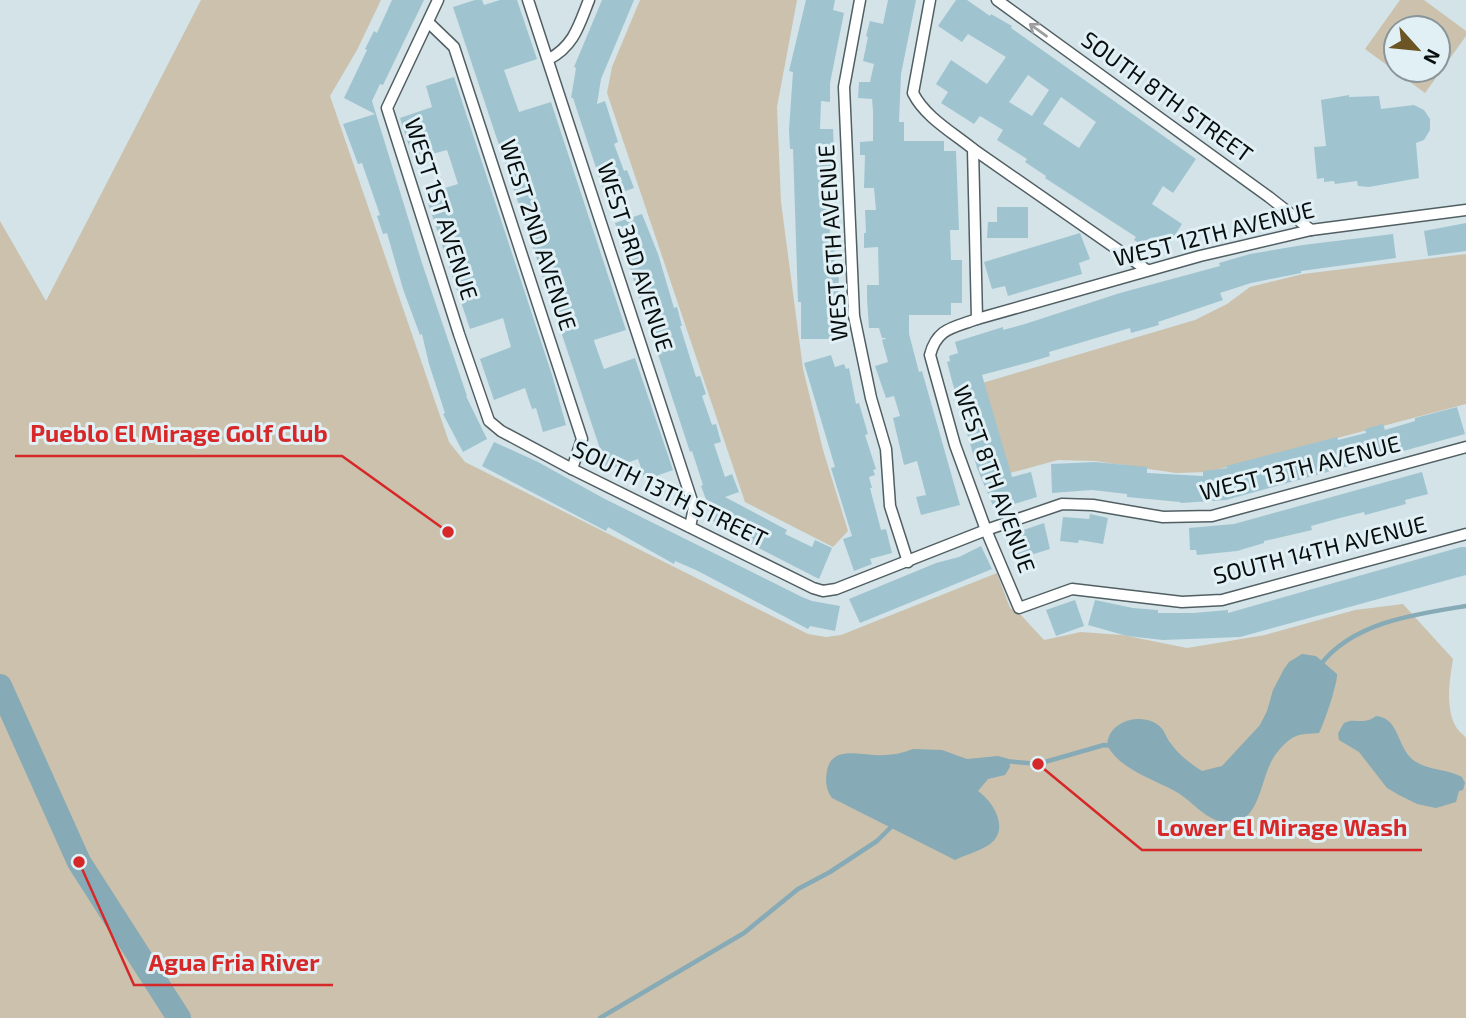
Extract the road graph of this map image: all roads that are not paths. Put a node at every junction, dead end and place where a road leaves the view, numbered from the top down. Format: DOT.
graph roads {
  1 [pos="438,0"];
  2 [pos="528,0"];
  3 [pos="589,0"];
  4 [pos="860,0"];
  5 [pos="930,0"];
  6 [pos="997,0"];
  7 [pos="429,23"];
  8 [pos="549,59"];
  9 [pos="973,149"];
  10 [pos="1466,210"];
  11 [pos="1311,230"];
  12 [pos="1147,270"];
  13 [pos="977,319"];
  14 [pos="500,431"];
  15 [pos="1466,447"];
  16 [pos="572,469"];
  17 [pos="690,527"];
  18 [pos="986,530"];
  19 [pos="1466,534"];
  20 [pos="908,562"];
  21 [pos="823,591"];
  22 [pos="1019,608"];
  1 -- 7 [label="street, WEST 1ST AVENUE"];
  2 -- 8 [label="street, WEST 3RD AVENUE"];
  3 -- 8 [label="street"];
  4 -- 20 [label="street, WEST 6TH AVENUE"];
  5 -- 9 [label="street"];
  11 -- 6 [label="street, SOUTH 8TH STREET, one-way"];
  7 -- 14 [label="street, WEST 1ST AVENUE"];
  7 -- 16 [label="street, WEST 2ND AVENUE"];
  8 -- 17 [label="street, WEST 3RD AVENUE"];
  9 -- 12 [label="street"];
  9 -- 13 [label="street"];
  10 -- 11 [label="street, WEST 12TH AVENUE"];
  11 -- 12 [label="street, WEST 12TH AVENUE"];
  12 -- 13 [label="street, WEST 12TH AVENUE"];
  13 -- 18 [label="street, WEST 8TH AVENUE"];
  14 -- 16 [label="street, SOUTH 13TH STREET"];
  15 -- 18 [label="street, WEST 13TH AVENUE"];
  16 -- 17 [label="street, SOUTH 13TH STREET"];
  17 -- 21 [label="street, SOUTH 13TH STREET"];
  18 -- 20 [label="street, WEST 13TH AVENUE"];
  18 -- 22 [label="street, WEST 8TH AVENUE"];
  19 -- 22 [label="street, SOUTH 14TH AVENUE"];
  20 -- 21 [label="street, WEST 13TH AVENUE"];
}
